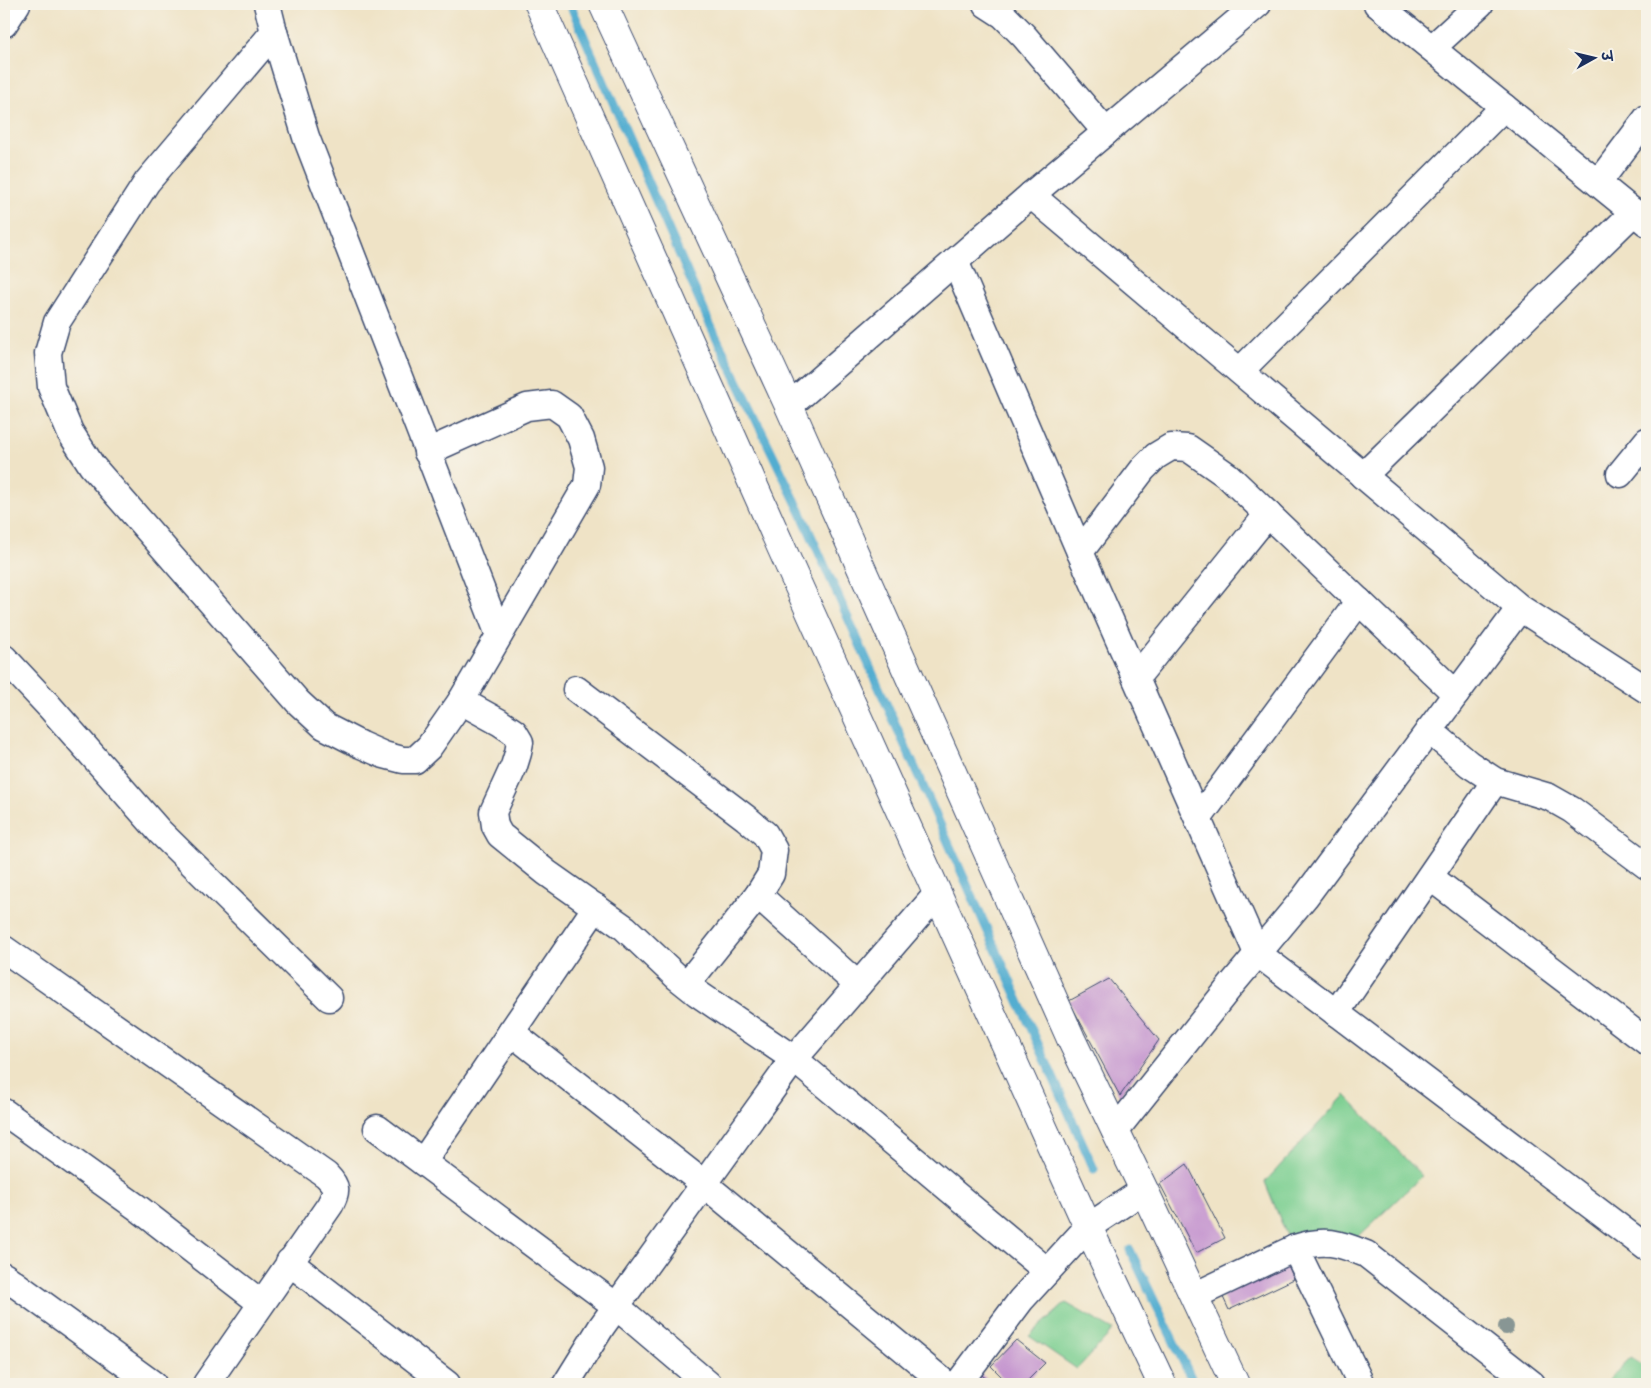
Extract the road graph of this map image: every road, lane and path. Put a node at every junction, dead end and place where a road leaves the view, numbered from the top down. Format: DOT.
graph roads {
  1 [pos="17,4"];
  2 [pos="267,4"];
  3 [pos="539,4"];
  4 [pos="603,4"];
  5 [pos="986,4"];
  6 [pos="1377,4"];
  7 [pos="1480,4"];
  8 [pos="1252,5"];
  9 [pos="4,24"];
  10 [pos="274,32"];
  11 [pos="1432,48"];
  12 [pos="1504,107"];
  13 [pos="1647,118"];
  14 [pos="1106,132"];
  15 [pos="1598,183"];
  16 [pos="1031,195"];
  17 [pos="1641,218"];
  18 [pos="955,261"];
  19 [pos="1240,371"];
  20 [pos="789,406"];
  21 [pos="1647,442"];
  22 [pos="427,452"];
  23 [pos="1620,474"];
  24 [pos="1363,476"];
  25 [pos="1268,514"];
  26 [pos="1080,552"];
  27 [pos="1360,601"];
  28 [pos="1520,608"];
  29 [pos="499,635"];
  30 [pos="4,658"];
  31 [pos="1136,678"];
  32 [pos="576,689"];
  33 [pos="1647,690"];
  34 [pos="1456,694"];
  35 [pos="461,702"];
  36 [pos="1429,730"];
  37 [pos="1495,781"];
  38 [pos="1198,820"];
  39 [pos="1647,866"];
  40 [pos="1430,877"];
  41 [pos="937,894"];
  42 [pos="758,895"];
  43 [pos="596,907"];
  44 [pos="4,949"];
  45 [pos="1257,954"];
  46 [pos="687,984"];
  47 [pos="858,985"];
  48 [pos="329,998"];
  49 [pos="1336,1013"];
  50 [pos="511,1032"];
  51 [pos="1647,1042"];
  52 [pos="794,1059"];
  53 [pos="4,1112"];
  54 [pos="377,1128"];
  55 [pos="1115,1131"];
  56 [pos="423,1162"];
  57 [pos="703,1183"];
  58 [pos="1144,1190"];
  59 [pos="1088,1227"];
  60 [pos="1295,1248"];
  61 [pos="1647,1248"];
  62 [pos="289,1262"];
  63 [pos="1047,1271"];
  64 [pos="4,1276"];
  65 [pos="1194,1296"];
  66 [pos="261,1303"];
  67 [pos="616,1306"];
  68 [pos="153,1384"];
  69 [pos="206,1384"];
  70 [pos="447,1384"];
  71 [pos="566,1384"];
  72 [pos="708,1384"];
  73 [pos="946,1384"];
  74 [pos="958,1384"];
  75 [pos="1162,1384"];
  76 [pos="1235,1384"];
  77 [pos="1361,1384"];
  78 [pos="1532,1384"];
  1 -- 9 [label="street"];
  2 -- 10 [label="street"];
  3 -- 41 [label="street"];
  4 -- 20 [label="street"];
  5 -- 14 [label="street"];
  6 -- 11 [label="street"];
  7 -- 11 [label="street"];
  8 -- 14 [label="street"];
  10 -- 22 [label="street"];
  10 -- 35 [label="street"];
  11 -- 12 [label="street"];
  12 -- 15 [label="street"];
  12 -- 19 [label="street"];
  13 -- 15 [label="street"];
  14 -- 16 [label="street"];
  15 -- 17 [label="street"];
  16 -- 18 [label="street"];
  16 -- 19 [label="street"];
  17 -- 24 [label="street"];
  18 -- 20 [label="street"];
  18 -- 26 [label="street"];
  19 -- 24 [label="street"];
  20 -- 55 [label="street"];
  21 -- 23 [label="street"];
  22 -- 29 [label="street"];
  22 -- 29 [label="street"];
  24 -- 28 [label="street"];
  25 -- 26 [label="street"];
  25 -- 27 [label="street"];
  25 -- 31 [label="street"];
  26 -- 31 [label="street"];
  27 -- 34 [label="street"];
  27 -- 38 [label="street"];
  28 -- 33 [label="street"];
  28 -- 34 [label="street"];
  29 -- 35 [label="street"];
  30 -- 48 [label="street"];
  31 -- 38 [label="street"];
  32 -- 42 [label="street"];
  34 -- 36 [label="street"];
  35 -- 43 [label="street"];
  36 -- 37 [label="street"];
  36 -- 45 [label="street"];
  37 -- 39 [label="street"];
  37 -- 40 [label="street"];
  38 -- 45 [label="street"];
  40 -- 49 [label="street"];
  40 -- 51 [label="street"];
  41 -- 47 [label="street"];
  41 -- 59 [label="street"];
  42 -- 46 [label="street"];
  42 -- 47 [label="street"];
  43 -- 46 [label="street"];
  43 -- 50 [label="street"];
  44 -- 62 [label="street"];
  45 -- 49 [label="street"];
  45 -- 55 [label="street"];
  46 -- 52 [label="street"];
  47 -- 52 [label="street"];
  49 -- 61 [label="street"];
  50 -- 56 [label="street"];
  50 -- 57 [label="street"];
  52 -- 57 [label="street"];
  52 -- 63 [label="street"];
  53 -- 66 [label="street"];
  54 -- 56 [label="street"];
  55 -- 58 [label="street"];
  56 -- 67 [label="street"];
  57 -- 67 [label="street"];
  57 -- 73 [label="street"];
  58 -- 59 [label="street"];
  58 -- 65 [label="street"];
  59 -- 63 [label="street"];
  59 -- 75 [label="street"];
  60 -- 65 [label="street"];
  60 -- 77 [label="street"];
  60 -- 78 [label="street"];
  62 -- 66 [label="street"];
  62 -- 70 [label="street"];
  63 -- 74 [label="street"];
  64 -- 68 [label="street"];
  65 -- 76 [label="street"];
  66 -- 69 [label="street"];
  67 -- 71 [label="street"];
  67 -- 72 [label="street"];
}
